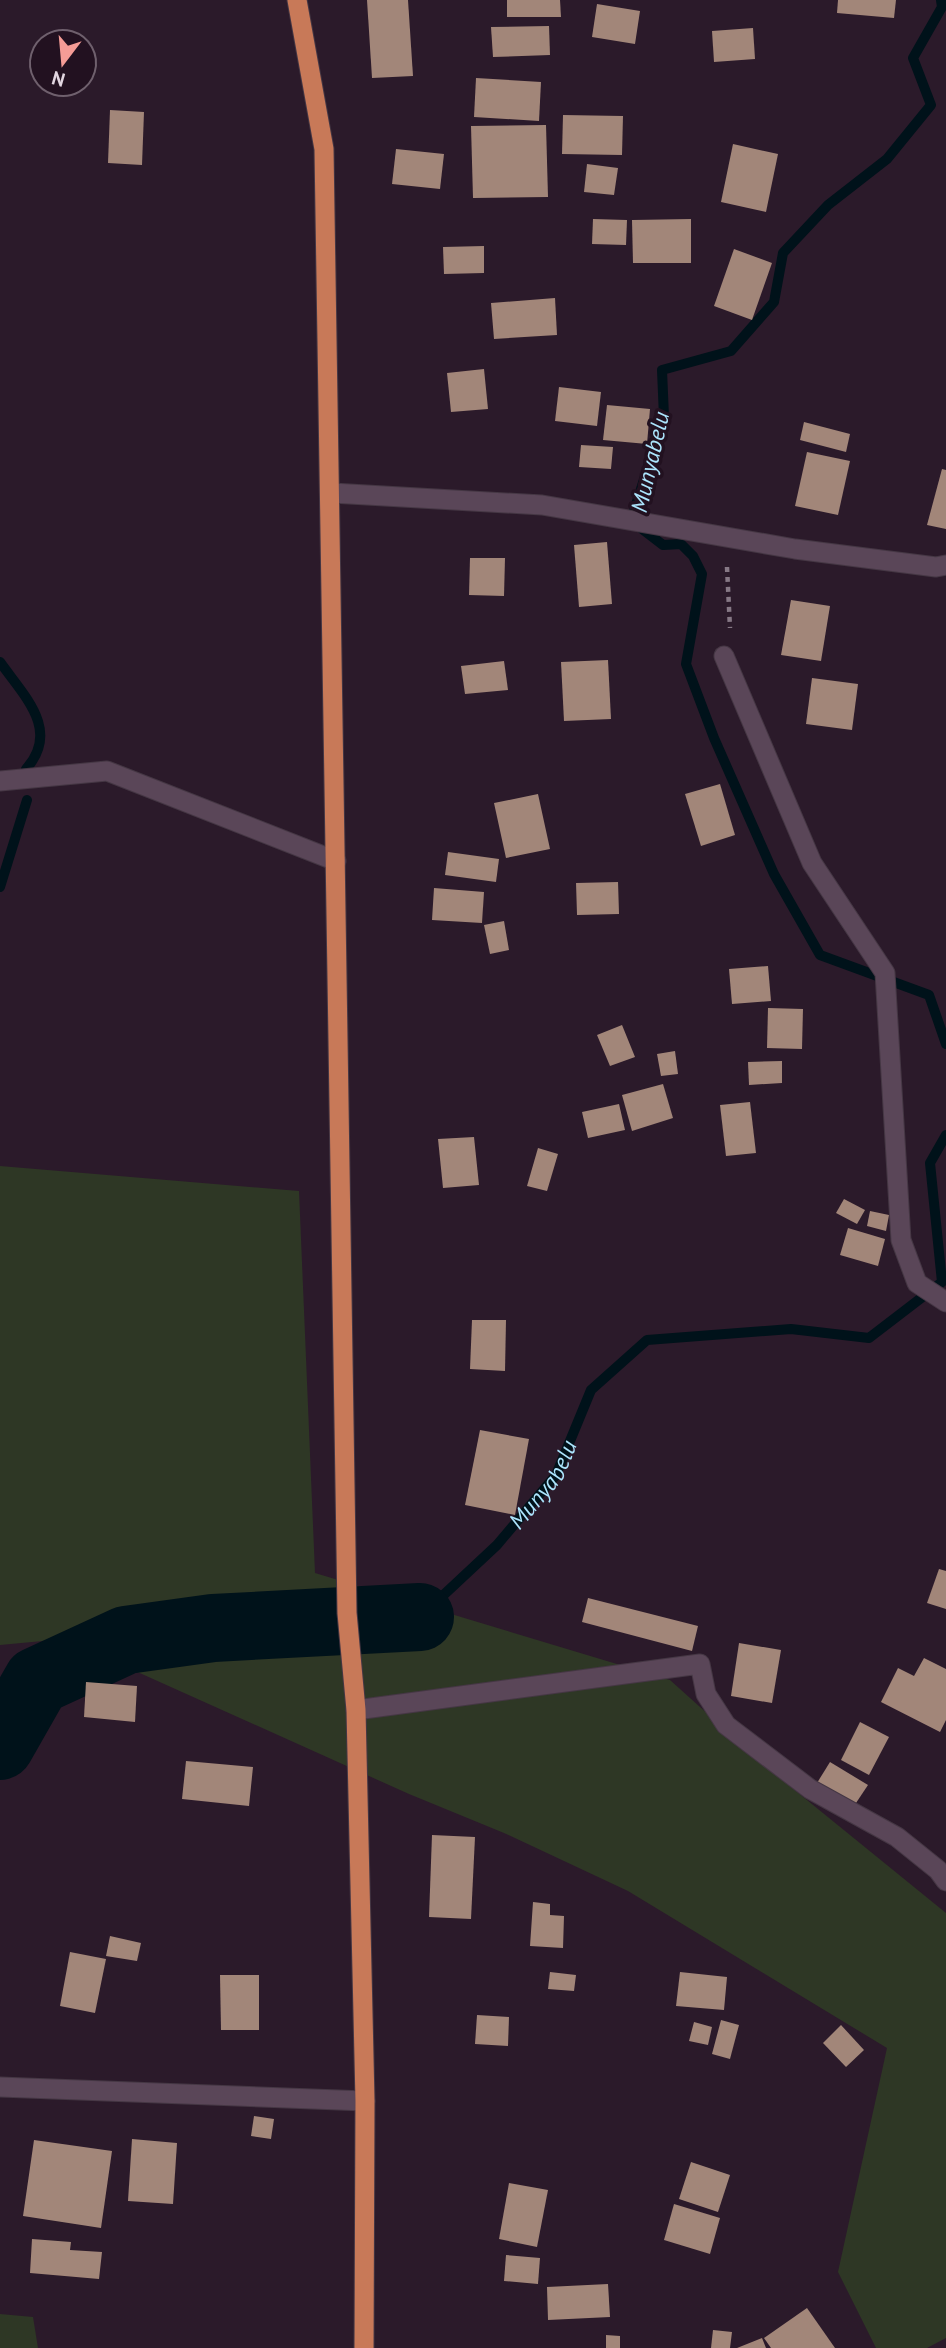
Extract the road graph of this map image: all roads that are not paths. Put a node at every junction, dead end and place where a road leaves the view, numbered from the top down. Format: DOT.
graph roads {
  1 [pos="297,0"];
  2 [pos="332,493"];
  3 [pos="946,565"];
  4 [pos="724,656"];
  5 [pos="0,781"];
  6 [pos="336,861"];
  7 [pos="946,1302"];
  8 [pos="356,1710"];
  9 [pos="946,1881"];
  10 [pos="0,2087"];
  11 [pos="365,2101"];
  12 [pos="364,2348"];
  1 -- 2 [label="highway"];
  2 -- 3 [label="street"];
  2 -- 6 [label="highway"];
  4 -- 7 [label="street"];
  5 -- 6 [label="street"];
  6 -- 8 [label="highway"];
  8 -- 9 [label="street"];
  8 -- 11 [label="highway"];
  10 -- 11 [label="street"];
  11 -- 12 [label="highway"];
}
